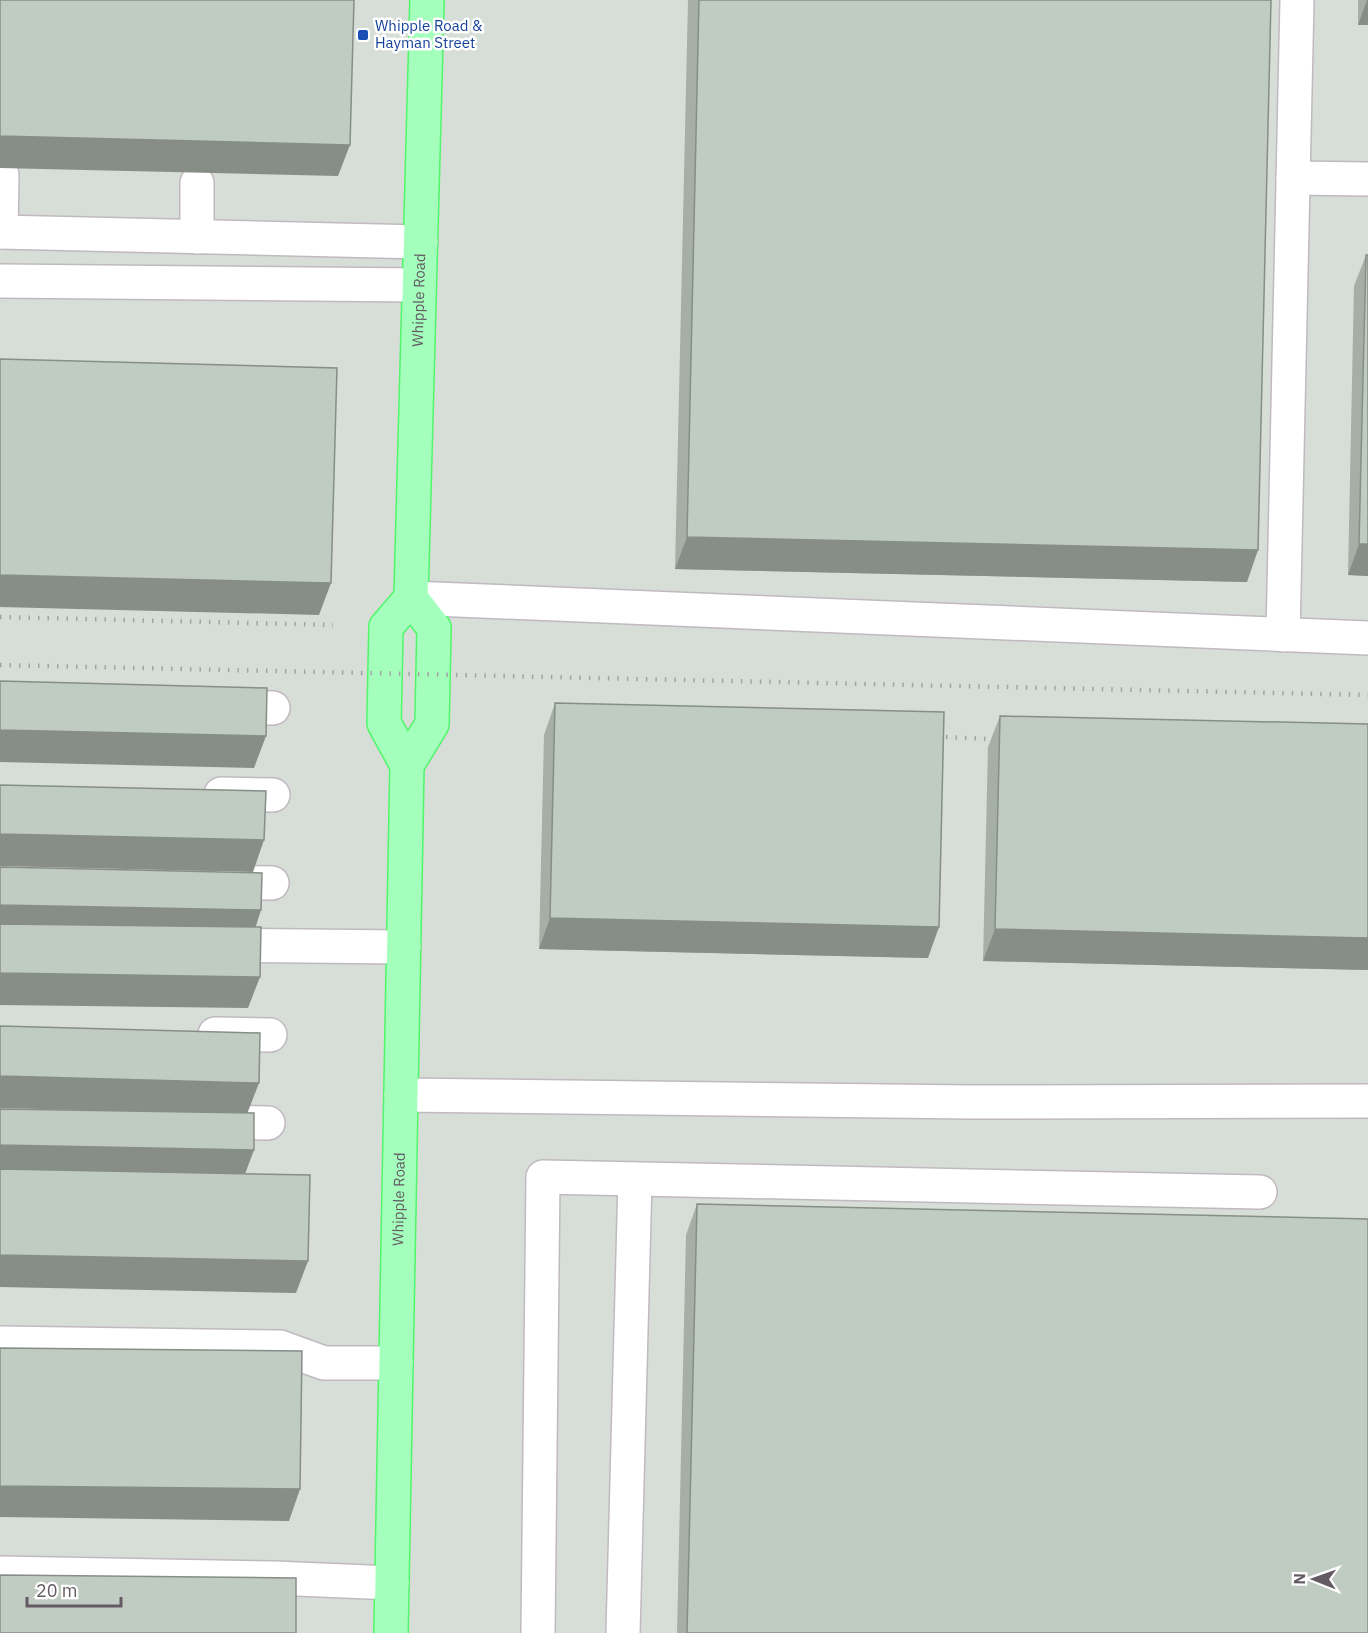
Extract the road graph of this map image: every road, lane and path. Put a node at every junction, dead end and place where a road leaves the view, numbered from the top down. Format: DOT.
graph roads {
  1 [pos="427,0"];
  2 [pos="1297,0"];
  3 [pos="2,175"];
  4 [pos="1293,178"];
  5 [pos="1368,179"];
  6 [pos="197,183"];
  7 [pos="1,232"];
  8 [pos="197,237"];
  9 [pos="421,242"];
  10 [pos="0,281"];
  11 [pos="419,285"];
  12 [pos="411,598"];
  13 [pos="1283,634"];
  14 [pos="1368,638"];
  15 [pos="190,707"];
  16 [pos="273,708"];
  17 [pos="407,765"];
  18 [pos="187,793"];
  19 [pos="273,795"];
  20 [pos="188,881"];
  21 [pos="272,882"];
  22 [pos="187,945"];
  23 [pos="404,947"];
  24 [pos="184,1033"];
  25 [pos="270,1035"];
  26 [pos="401,1095"];
  27 [pos="1368,1101"];
  28 [pos="180,1121"];
  29 [pos="268,1123"];
  30 [pos="635,1179"];
  31 [pos="1260,1192"];
  32 [pos="0,1343"];
  33 [pos="396,1363"];
  34 [pos="0,1573"];
  35 [pos="392,1583"];
  36 [pos="391,1633"];
  37 [pos="537,1633"];
  38 [pos="623,1633"];
  1 -- 9 [label="main road, Whipple Road"];
  2 -- 4 [label="lane"];
  3 -- 7 [label="lane"];
  4 -- 5 [label="lane"];
  4 -- 13 [label="lane"];
  6 -- 8 [label="lane"];
  7 -- 8 [label="lane"];
  8 -- 9 [label="lane"];
  9 -- 11 [label="main road, Whipple Road"];
  10 -- 11 [label="lane"];
  11 -- 12 [label="main road, Whipple Road"];
  12 -- 13 [label="lane"];
  12 -- 17 [label="main road"];
  12 -- 17 [label="main road, Whipple Road"];
  13 -- 14 [label="lane"];
  15 -- 16 [label="lane"];
  17 -- 23 [label="main road, Whipple Road"];
  18 -- 19 [label="lane"];
  20 -- 21 [label="lane"];
  22 -- 23 [label="lane"];
  23 -- 26 [label="main road, Whipple Road"];
  24 -- 25 [label="lane"];
  26 -- 27 [label="lane"];
  26 -- 33 [label="main road, Whipple Road"];
  28 -- 29 [label="lane"];
  30 -- 31 [label="lane"];
  30 -- 37 [label="lane"];
  30 -- 38 [label="lane"];
  32 -- 33 [label="lane"];
  33 -- 35 [label="main road, Whipple Road"];
  34 -- 35 [label="lane"];
  35 -- 36 [label="main road, Whipple Road"];
}
